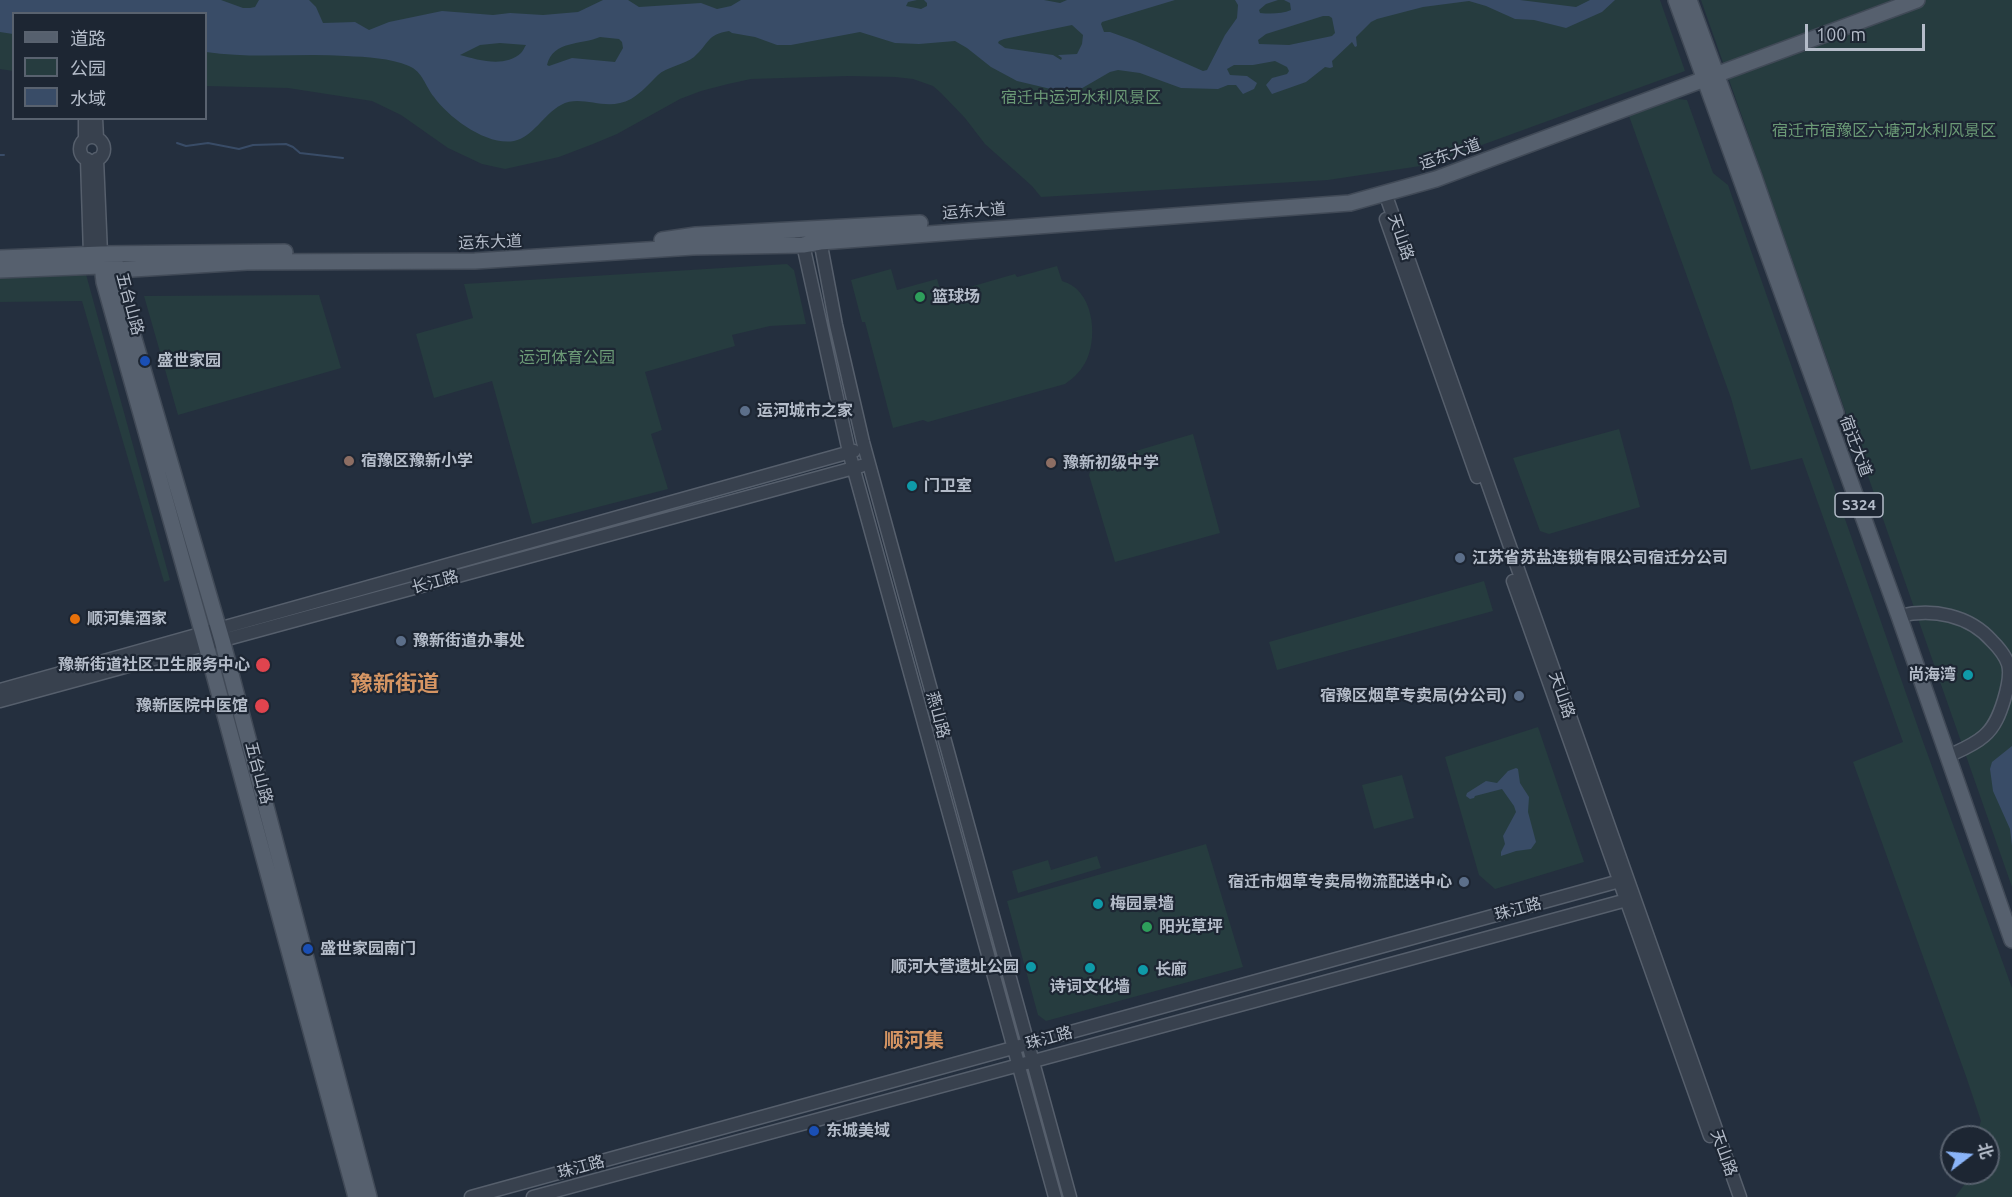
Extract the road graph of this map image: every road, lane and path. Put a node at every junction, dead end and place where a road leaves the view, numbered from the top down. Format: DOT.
graph roads {
  1 [pos="1676,0"];
  2 [pos="1689,0"];
  3 [pos="1892,0"];
  4 [pos="1917,0"];
  5 [pos="1708,73"];
  6 [pos="86,120"];
  7 [pos="96,120"];
  8 [pos="91,139"];
  9 [pos="92,159"];
  10 [pos="1381,194"];
  11 [pos="819,236"];
  12 [pos="802,238"];
  13 [pos="0,258"];
  14 [pos="105,260"];
  15 [pos="0,270"];
  16 [pos="865,448"];
  17 [pos="849,452"];
  18 [pos="869,464"];
  19 [pos="853,468"];
  20 [pos="1903,615"];
  21 [pos="220,635"];
  22 [pos="205,639"];
  23 [pos="2010,663"];
  24 [pos="0,690"];
  25 [pos="0,701"];
  26 [pos="1952,754"];
  27 [pos="1623,880"];
  28 [pos="1629,899"];
  29 [pos="2012,914"];
  30 [pos="2012,940"];
  31 [pos="1028,1044"];
  32 [pos="1013,1048"];
  33 [pos="1033,1062"];
  34 [pos="1018,1066"];
  35 [pos="356,1197"];
  36 [pos="369,1197"];
  37 [pos="471,1197"];
  38 [pos="533,1197"];
  39 [pos="1055,1197"];
  40 [pos="1070,1197"];
  41 [pos="1731,1197"];
  42 [pos="1740,1197"];
  1 -- 5 [label="main road, 宿迁大道 / S324"];
  2 -- 5 [label="main road, 宿迁大道 / S324"];
  3 -- 5 [label="main road, 运东大道"];
  4 -- 5 [label="main road, 运东大道"];
  5 -- 10 [label="main road, 运东大道"];
  5 -- 11 [label="main road, 运东大道"];
  5 -- 20 [label="main road, 宿迁大道 / S324"];
  6 -- 8 [label="street"];
  7 -- 8 [label="street"];
  8 -- 9 [label="street"];
  8 -- 9 [label="street"];
  9 -- 14 [label="street"];
  10 -- 11 [label="main road, 运东大道"];
  10 -- 27 [label="street, 天山路"];
  11 -- 12 [label="main road, 运东大道"];
  11 -- 16 [label="street, 燕山路"];
  12 -- 14 [label="main road, 运东大道"];
  12 -- 17 [label="street, 燕山路"];
  13 -- 14 [label="main road, 运东大道"];
  14 -- 15 [label="main road, 运东大道"];
  14 -- 21 [label="main road, 五台山路"];
  14 -- 22 [label="main road, 五台山路"];
  16 -- 17 [label="street, 长江路"];
  16 -- 18 [label="street, 燕山路"];
  17 -- 19 [label="street, 燕山路"];
  17 -- 21 [label="street, 长江路"];
  18 -- 19 [label="street, 长江路"];
  18 -- 31 [label="street, 燕山路"];
  19 -- 21 [label="street, 长江路"];
  19 -- 32 [label="street, 燕山路"];
  20 -- 23 [label="street"];
  20 -- 26 [label="main road, 宿迁大道 / S324"];
  21 -- 22 [label="street, 长江路"];
  21 -- 36 [label="main road, 五台山路"];
  22 -- 24 [label="street, 长江路"];
  22 -- 25 [label="street, 长江路"];
  22 -- 35 [label="main road, 五台山路"];
  23 -- 26 [label="street"];
  26 -- 29 [label="main road, 宿迁大道 / S324"];
  26 -- 30 [label="main road, 宿迁大道 / S324"];
  27 -- 28 [label="street, 天山路"];
  27 -- 31 [label="street, 珠江路"];
  28 -- 33 [label="street, 珠江路"];
  28 -- 41 [label="street, 天山路"];
  28 -- 42 [label="street, 天山路"];
  31 -- 32 [label="street, 珠江路"];
  31 -- 33 [label="street, 燕山路"];
  32 -- 34 [label="street, 燕山路"];
  32 -- 37 [label="street, 珠江路"];
  33 -- 34 [label="street, 珠江路"];
  33 -- 40 [label="street, 燕山路"];
  34 -- 38 [label="street, 珠江路"];
  34 -- 39 [label="street, 燕山路"];
}
